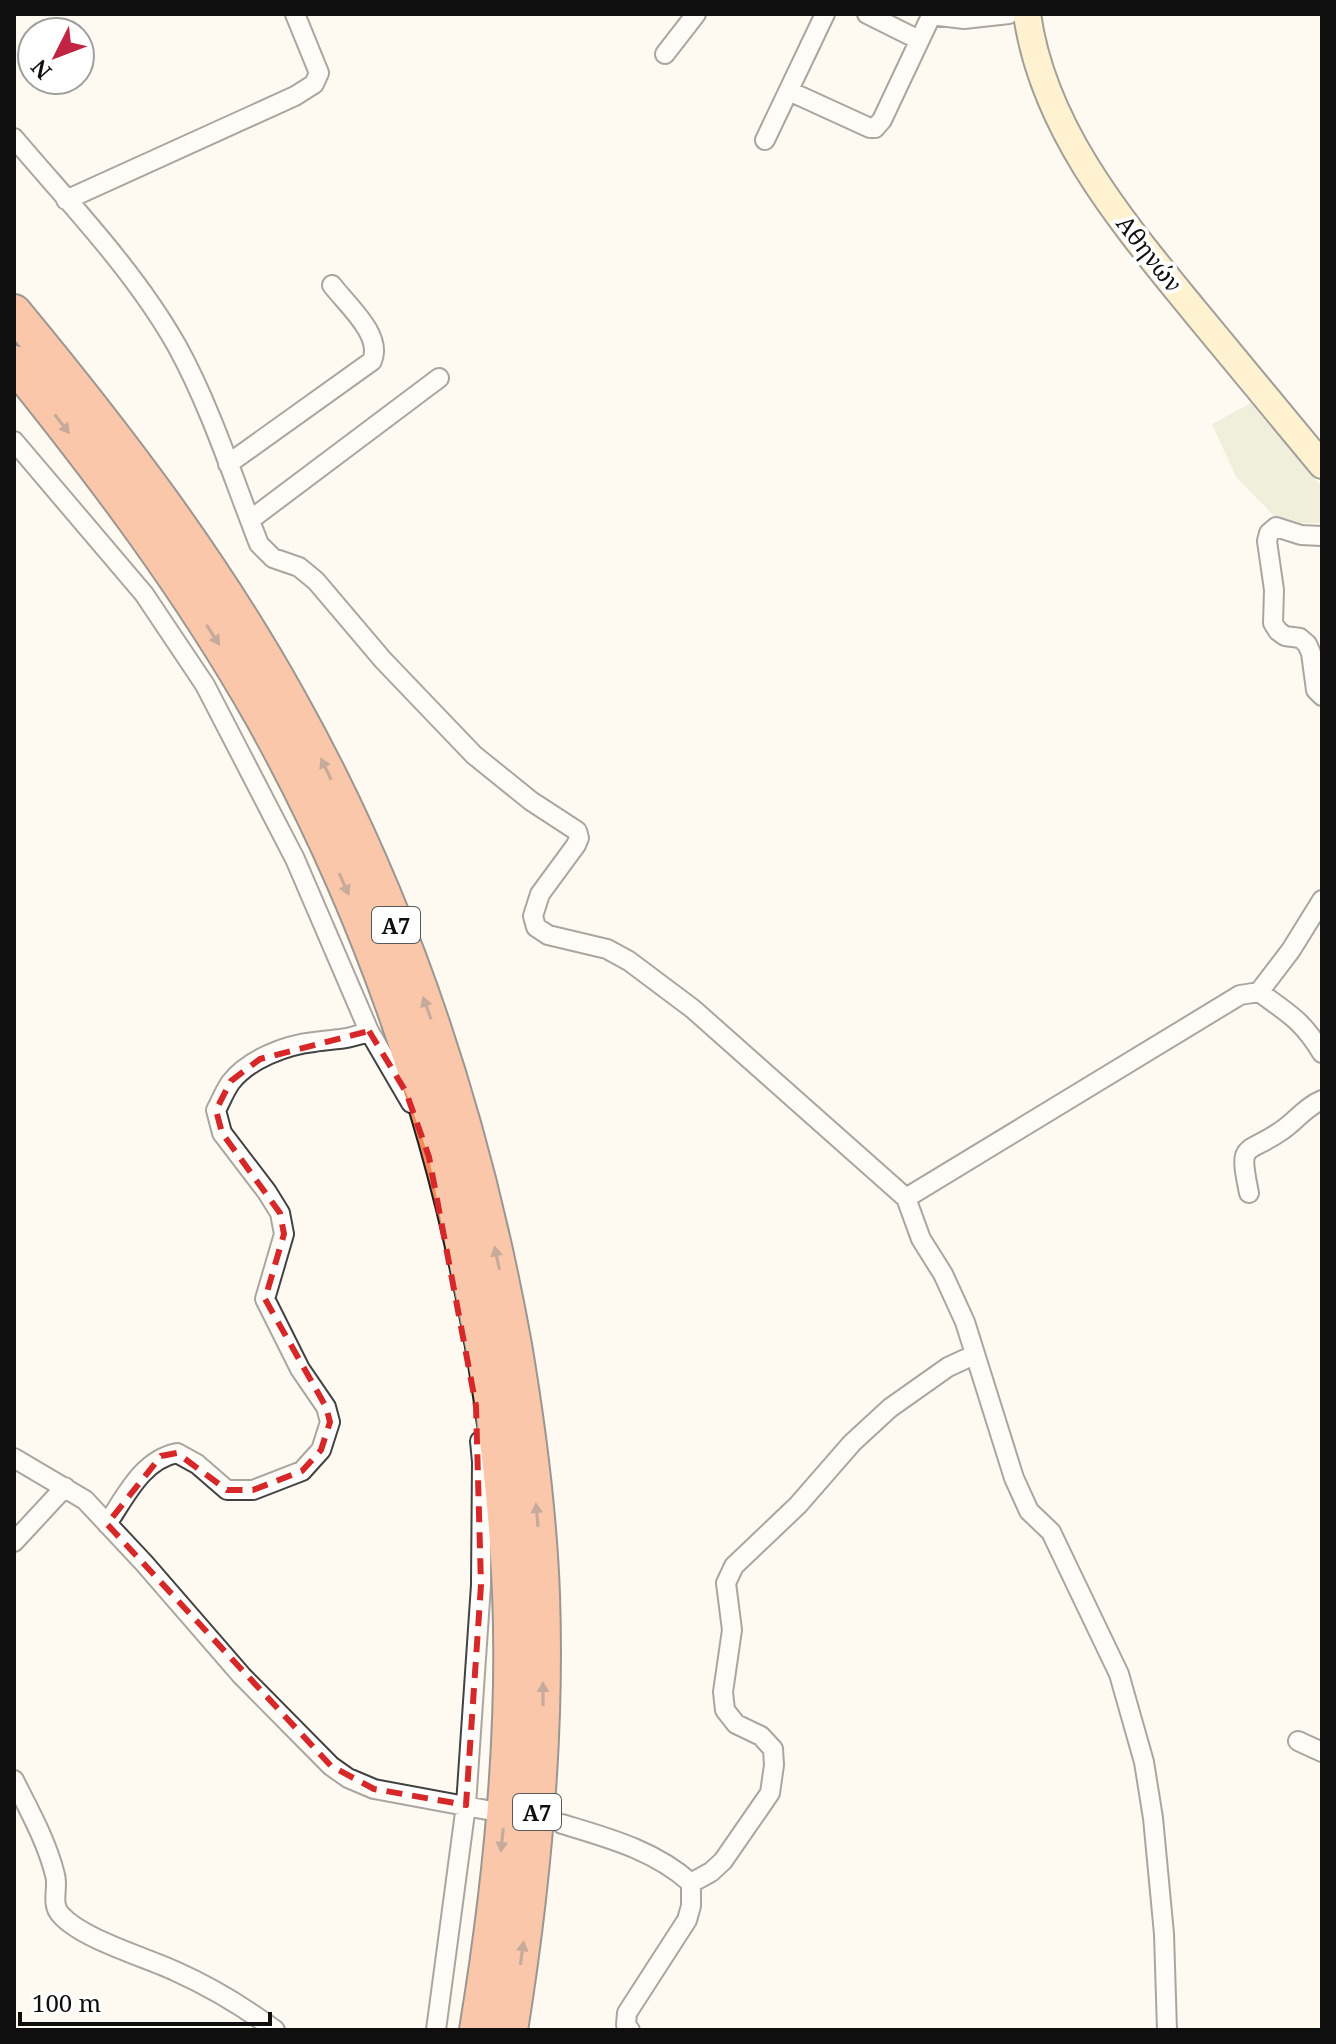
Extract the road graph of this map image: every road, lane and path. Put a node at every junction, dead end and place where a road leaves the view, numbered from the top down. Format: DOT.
graph roads {
  1 [pos="295,14"];
  2 [pos="696,14"];
  3 [pos="825,14"];
  4 [pos="867,14"];
  5 [pos="932,14"];
  6 [pos="1009,14"];
  7 [pos="1027,14"];
  8 [pos="919,40"];
  9 [pos="665,54"];
  10 [pos="789,91"];
  11 [pos="14,138"];
  12 [pos="765,140"];
  13 [pos="66,200"];
  14 [pos="332,285"];
  15 [pos="14,312"];
  16 [pos="14,363"];
  17 [pos="439,378"];
  18 [pos="14,441"];
  19 [pos="228,464"];
  20 [pos="1322,465"];
  21 [pos="250,520"];
  22 [pos="1322,536"];
  23 [pos="1322,696"];
  24 [pos="1322,900"];
  25 [pos="1259,992"];
  26 [pos="369,1031"];
  27 [pos="1322,1053"];
  28 [pos="1322,1100"];
  29 [pos="1249,1193"];
  30 [pos="906,1198"];
  31 [pos="974,1355"];
  32 [pos="14,1458"];
  33 [pos="65,1487"];
  34 [pos="107,1524"];
  35 [pos="14,1542"];
  36 [pos="1298,1741"];
  37 [pos="1322,1752"];
  38 [pos="14,1780"];
  39 [pos="466,1805"];
  40 [pos="487,1810"];
  41 [pos="562,1824"];
  42 [pos="691,1883"];
  43 [pos="275,2030"];
  44 [pos="436,2030"];
  45 [pos="477,2030"];
  46 [pos="510,2030"];
  47 [pos="630,2030"];
  48 [pos="1167,2030"];
  1 -- 13 [label="street"];
  2 -- 9 [label="street"];
  3 -- 10 [label="street"];
  4 -- 8 [label="street"];
  5 -- 6 [label="street"];
  5 -- 8 [label="street"];
  7 -- 20 [label="main road, Αθηνών"];
  8 -- 10 [label="street"];
  10 -- 12 [label="street"];
  11 -- 13 [label="street"];
  13 -- 19 [label="street"];
  14 -- 19 [label="street"];
  46 -- 15 [label="highway, Α7, one-way"];
  16 -- 45 [label="highway, Α7, one-way"];
  17 -- 21 [label="street"];
  18 -- 26 [label="street"];
  19 -- 21 [label="street"];
  21 -- 30 [label="street"];
  22 -- 23 [label="street"];
  24 -- 25 [label="street"];
  25 -- 27 [label="street"];
  25 -- 30 [label="street"];
  26 -- 34 [label="street"];
  26 -- 39 [label="street"];
  28 -- 29 [label="street"];
  30 -- 31 [label="street"];
  31 -- 42 [label="street"];
  31 -- 48 [label="street"];
  32 -- 33 [label="street"];
  33 -- 34 [label="street"];
  33 -- 35 [label="street"];
  34 -- 39 [label="street"];
  36 -- 37 [label="street"];
  38 -- 43 [label="street"];
  39 -- 40 [label="street"];
  39 -- 44 [label="street"];
  41 -- 42 [label="street"];
  42 -- 47 [label="street"];
}
